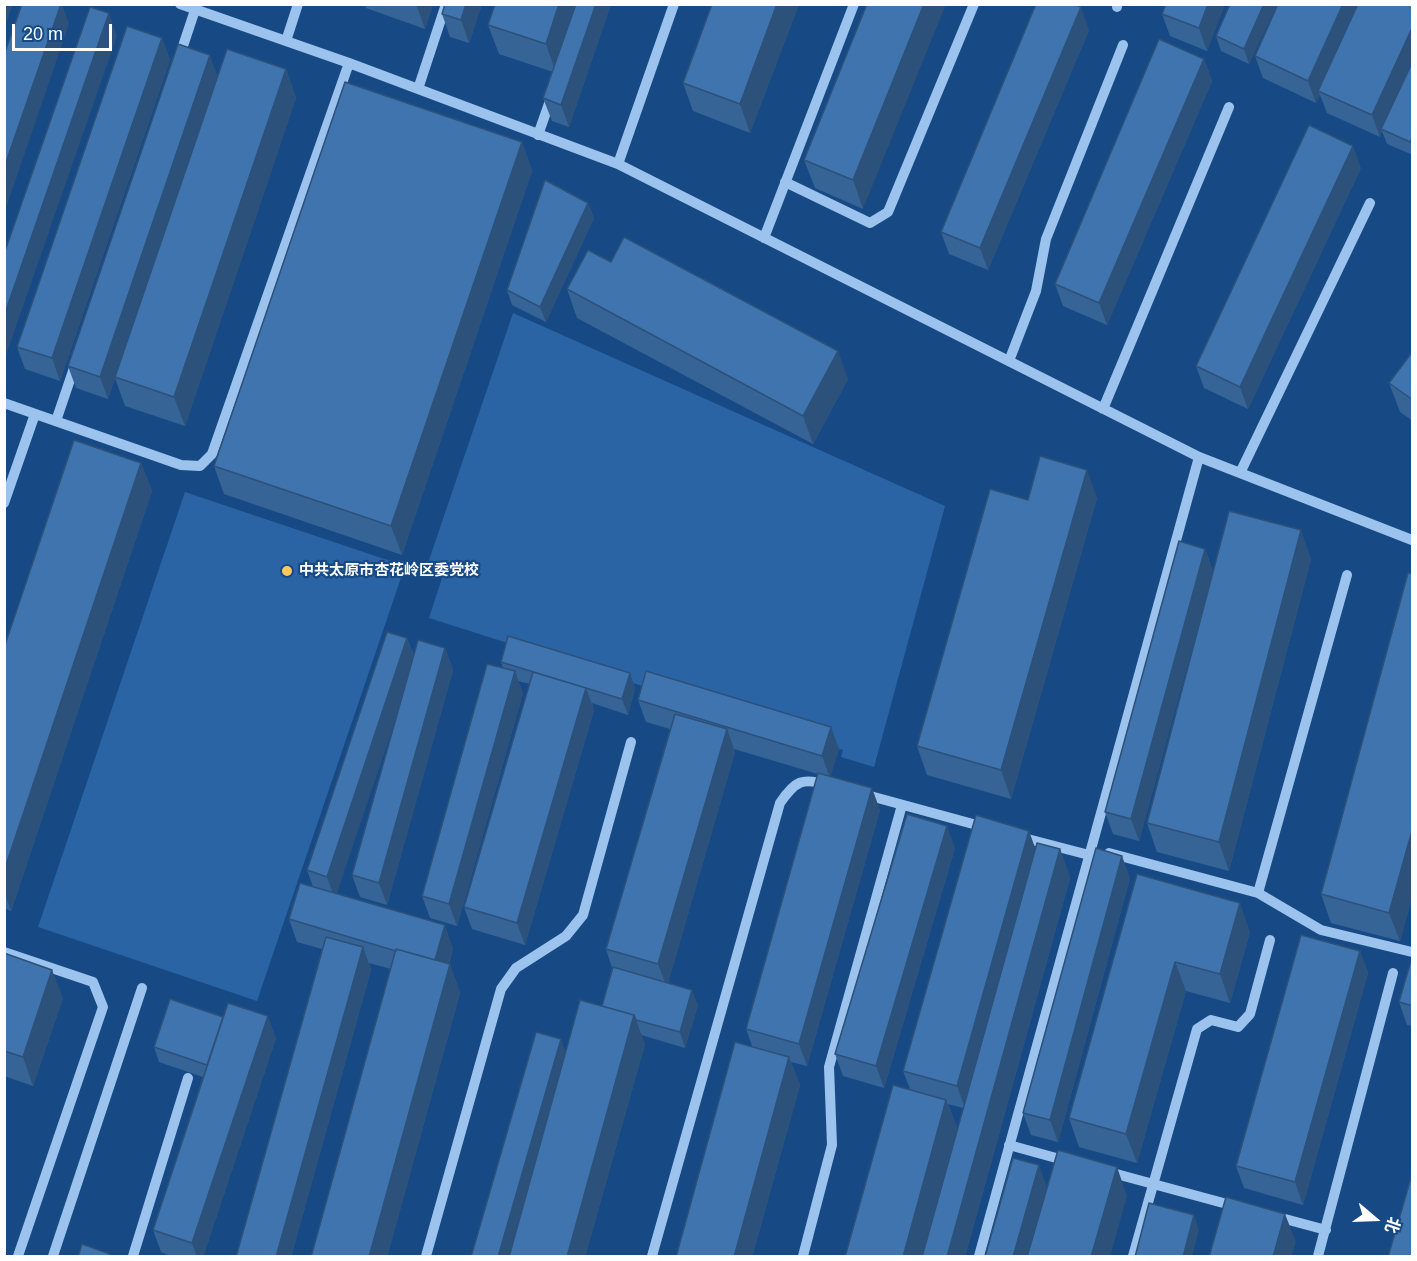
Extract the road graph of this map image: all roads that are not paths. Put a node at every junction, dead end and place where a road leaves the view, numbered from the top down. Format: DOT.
graph roads {
  1 [pos="180,4"];
  2 [pos="298,4"];
  3 [pos="446,4"];
  4 [pos="674,4"];
  5 [pos="854,4"];
  6 [pos="974,4"];
  7 [pos="195,10"];
  8 [pos="286,41"];
  9 [pos="1123,45"];
  10 [pos="349,63"];
  11 [pos="177,65"];
  12 [pos="418,89"];
  13 [pos="554,91"];
  14 [pos="1229,107"];
  15 [pos="538,135"];
  16 [pos="618,164"];
  17 [pos="785,182"];
  18 [pos="1371,203"];
  19 [pos="764,238"];
  20 [pos="78,354"];
  21 [pos="1009,361"];
  22 [pos="4,403"];
  23 [pos="1103,409"];
  24 [pos="35,414"];
  25 [pos="56,421"];
  26 [pos="1199,457"];
  27 [pos="1240,473"];
  28 [pos="4,503"];
  29 [pos="1413,540"];
  30 [pos="1347,575"];
  31 [pos="631,742"];
  32 [pos="834,786"];
  33 [pos="856,792"];
  34 [pos="902,805"];
  35 [pos="990,829"];
  36 [pos="1012,835"];
  37 [pos="1090,852"];
  38 [pos="1258,893"];
  39 [pos="1270,940"];
  40 [pos="4,952"];
  41 [pos="1413,952"];
  42 [pos="1394,973"];
  43 [pos="142,988"];
  44 [pos="188,1078"];
  45 [pos="1009,1145"];
  46 [pos="1076,1163"];
  47 [pos="1098,1169"];
  48 [pos="1154,1184"];
  49 [pos="1245,1209"];
  50 [pos="1268,1215"];
  51 [pos="1326,1230"];
  52 [pos="18,1257"];
  53 [pos="53,1257"];
  54 [pos="133,1257"];
  55 [pos="426,1257"];
  56 [pos="652,1257"];
  57 [pos="803,1257"];
  58 [pos="979,1257"];
  59 [pos="1133,1257"];
  60 [pos="1318,1257"];
  1 -- 7 [label="street"];
  2 -- 8 [label="street"];
  3 -- 12 [label="street"];
  4 -- 16 [label="street"];
  5 -- 17 [label="street"];
  6 -- 17 [label="street"];
  7 -- 8 [label="street"];
  7 -- 11 [label="street"];
  8 -- 10 [label="street"];
  9 -- 21 [label="street"];
  10 -- 12 [label="street"];
  10 -- 25 [label="street"];
  12 -- 15 [label="street"];
  13 -- 15 [label="street"];
  14 -- 23 [label="street"];
  15 -- 16 [label="street"];
  16 -- 19 [label="street"];
  17 -- 19 [label="street"];
  18 -- 27 [label="street"];
  19 -- 21 [label="street"];
  20 -- 25 [label="street"];
  21 -- 23 [label="street"];
  22 -- 24 [label="street"];
  23 -- 26 [label="street"];
  24 -- 25 [label="street"];
  24 -- 28 [label="street"];
  26 -- 27 [label="street"];
  26 -- 37 [label="street"];
  27 -- 29 [label="street"];
  30 -- 38 [label="street"];
  31 -- 55 [label="street"];
  32 -- 56 [label="street"];
  33 -- 34 [label="street"];
  34 -- 35 [label="street"];
  34 -- 57 [label="street"];
  36 -- 37 [label="street"];
  37 -- 38 [label="street"];
  37 -- 45 [label="street"];
  38 -- 41 [label="street"];
  39 -- 48 [label="street"];
  40 -- 52 [label="street"];
  42 -- 51 [label="street"];
  43 -- 53 [label="street"];
  44 -- 54 [label="street"];
  45 -- 46 [label="street"];
  45 -- 58 [label="street"];
  47 -- 48 [label="street"];
  48 -- 49 [label="street"];
  48 -- 59 [label="street"];
  50 -- 51 [label="street"];
  51 -- 60 [label="street"];
}
